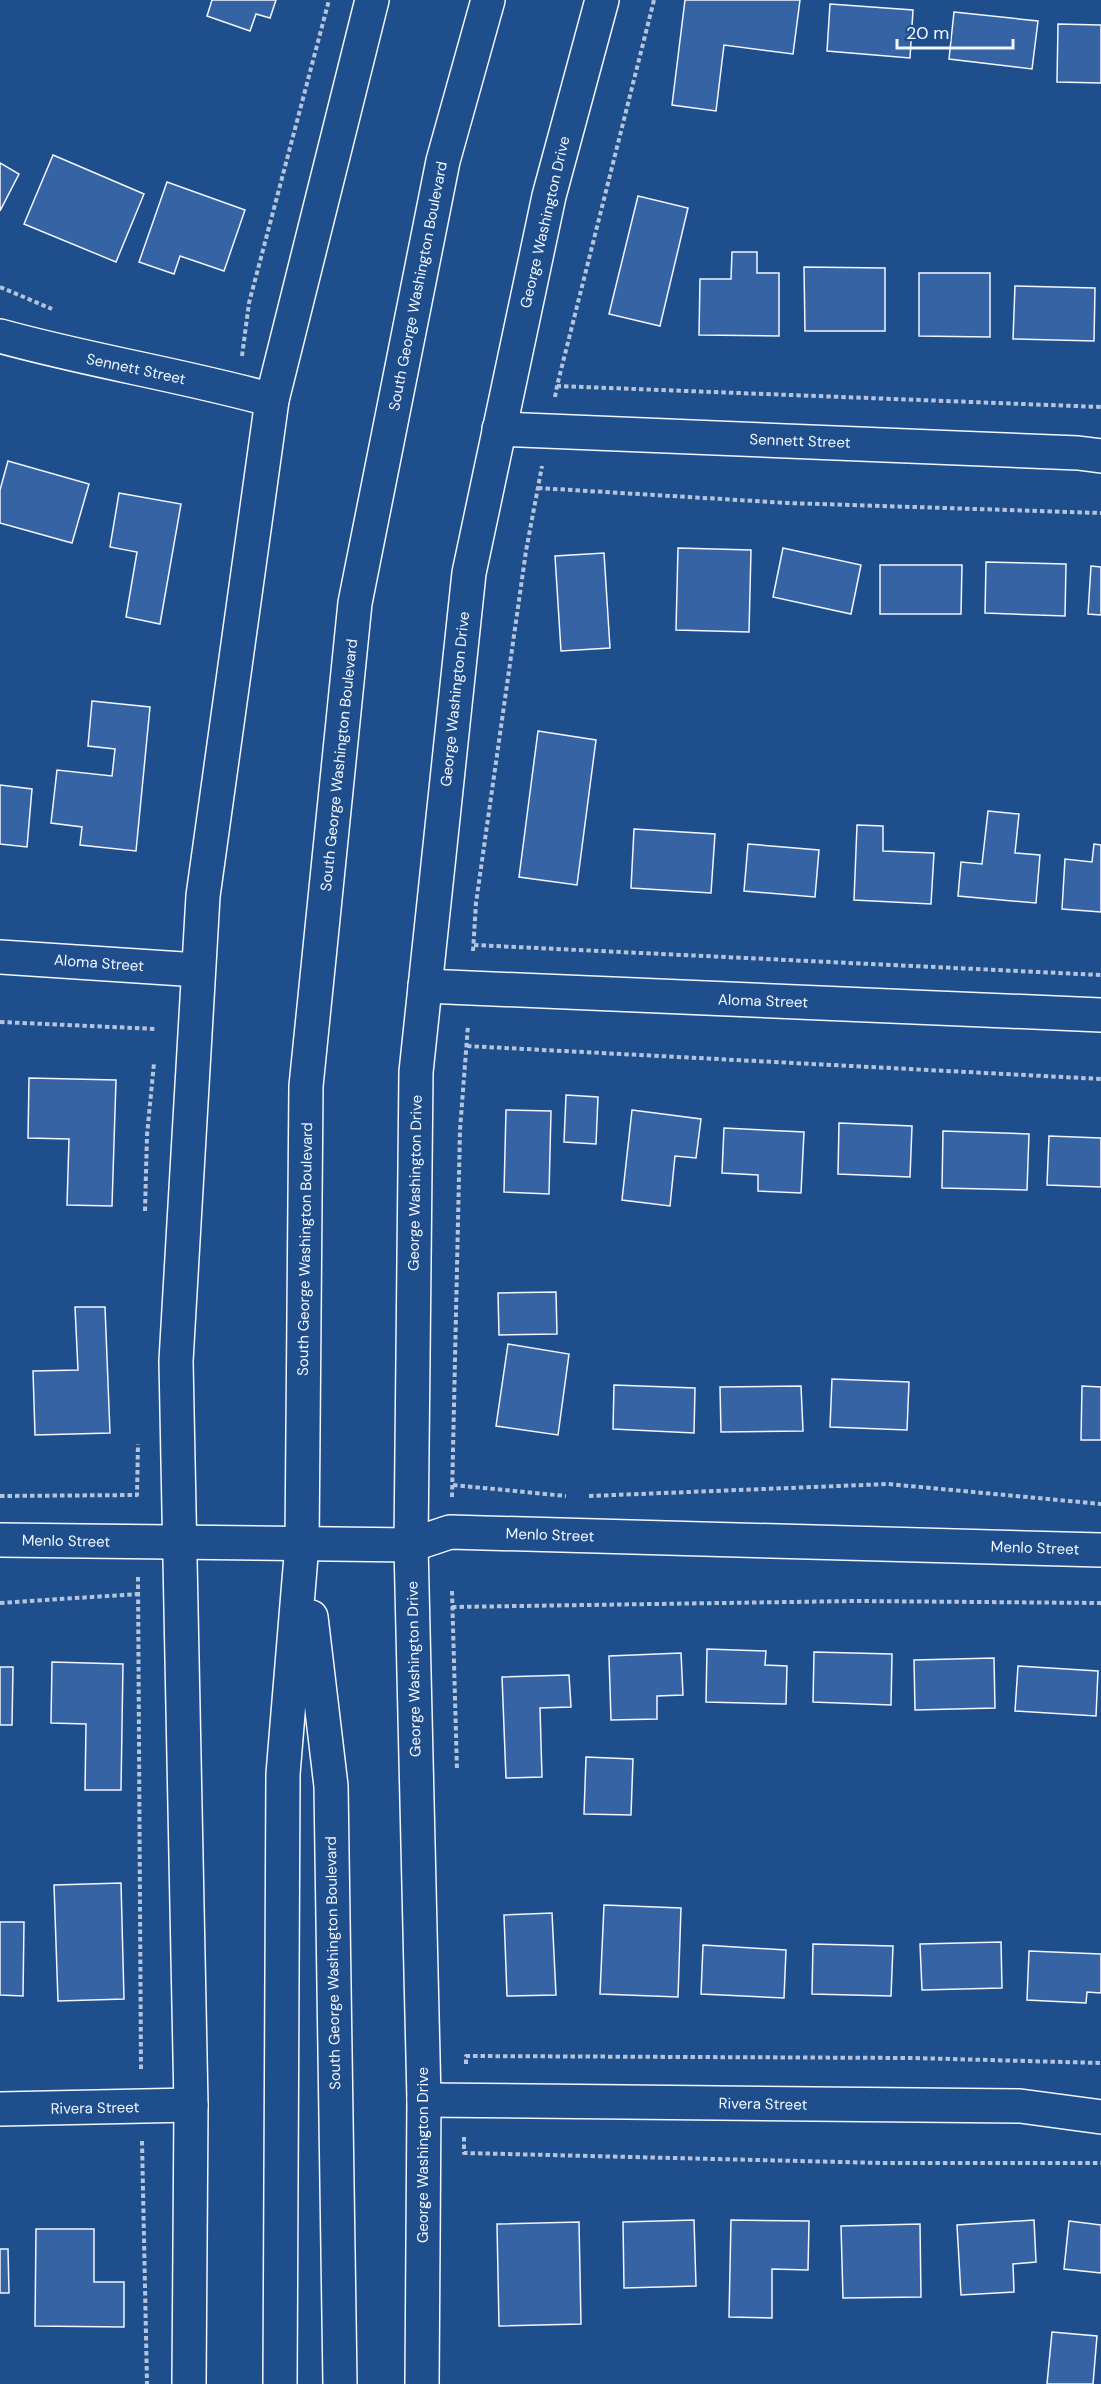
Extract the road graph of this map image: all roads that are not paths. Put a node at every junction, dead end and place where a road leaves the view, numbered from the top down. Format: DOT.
graph roads {
  1 [pos="372,0"];
  2 [pos="488,0"];
  3 [pos="602,0"];
  4 [pos="0,336"];
  5 [pos="272,400"];
  6 [pos="499,429"];
  7 [pos="1101,456"];
  8 [pos="0,957"];
  9 [pos="198,970"];
  10 [pos="425,986"];
  11 [pos="1101,1015"];
  12 [pos="0,1540"];
  13 [pos="180,1542"];
  14 [pos="302,1544"];
  15 [pos="411,1545"];
  16 [pos="1101,1550"];
  17 [pos="424,2100"];
  18 [pos="191,2105"];
  19 [pos="0,2109"];
  20 [pos="1101,2117"];
  21 [pos="189,2384"];
  22 [pos="280,2384"];
  23 [pos="340,2384"];
  24 [pos="422,2384"];
  1 -- 5 [label="street"];
  2 -- 14 [label="street, South George Washington Boulevard"];
  3 -- 6 [label="street, George Washington Drive"];
  4 -- 5 [label="street, Sennett Street"];
  5 -- 9 [label="street"];
  6 -- 7 [label="street, Sennett Street"];
  6 -- 10 [label="street, George Washington Drive"];
  8 -- 9 [label="street, Aloma Street"];
  9 -- 13 [label="street"];
  10 -- 11 [label="street, Aloma Street"];
  10 -- 15 [label="street, George Washington Drive"];
  12 -- 13 [label="street, Menlo Street"];
  13 -- 14 [label="street, Menlo Street"];
  13 -- 18 [label="street"];
  14 -- 15 [label="street, Menlo Street"];
  14 -- 22 [label="street, South George Washington Boulevard"];
  14 -- 23 [label="street, South George Washington Boulevard"];
  15 -- 16 [label="street, Menlo Street"];
  15 -- 17 [label="street, George Washington Drive"];
  17 -- 20 [label="street, Rivera Street"];
  17 -- 24 [label="street, George Washington Drive"];
  18 -- 19 [label="street, Rivera Street"];
  18 -- 21 [label="street"];
}
